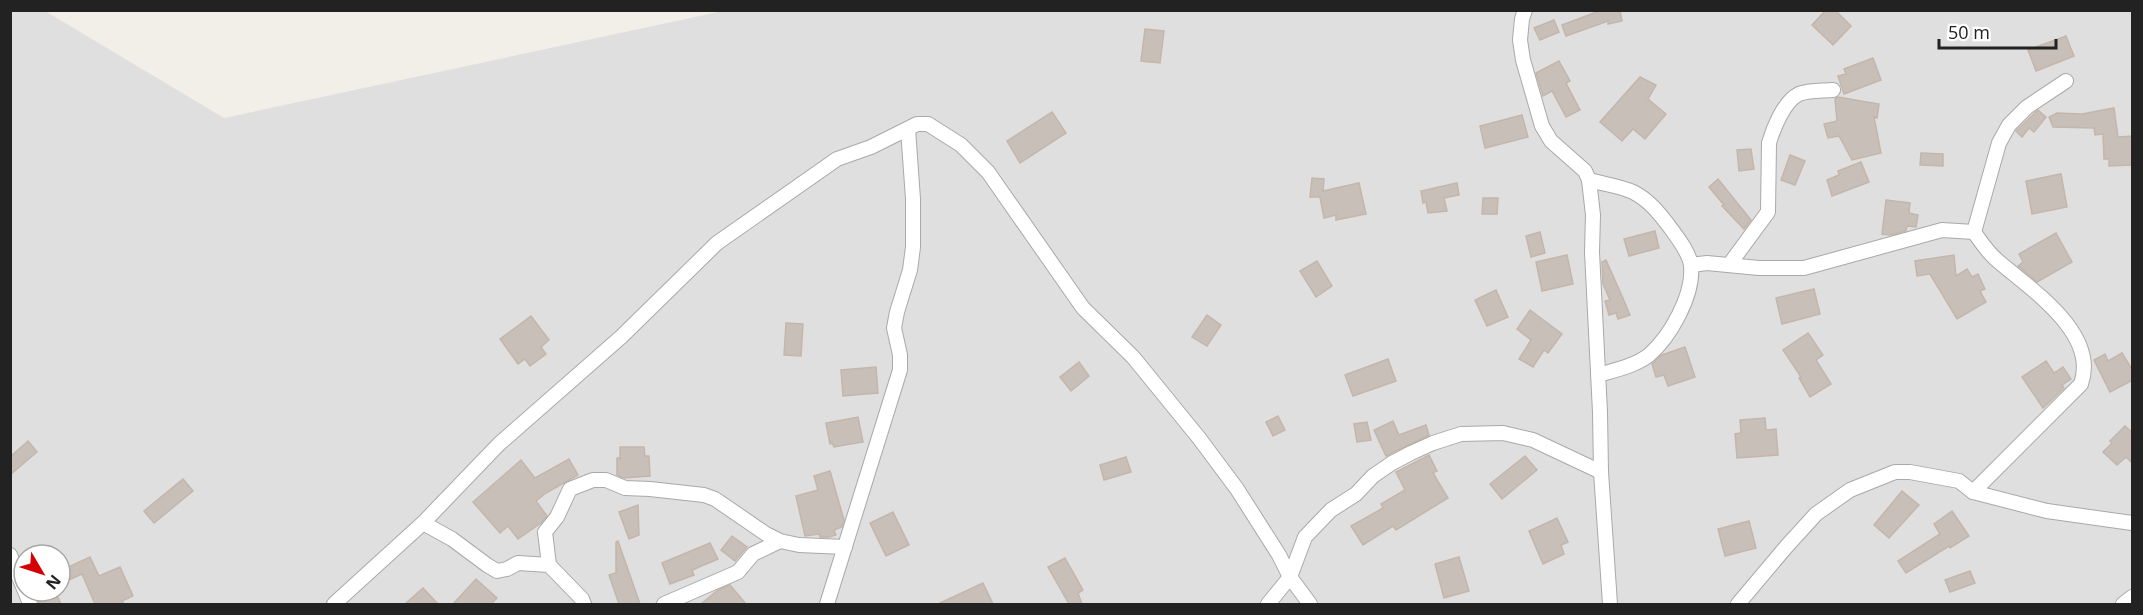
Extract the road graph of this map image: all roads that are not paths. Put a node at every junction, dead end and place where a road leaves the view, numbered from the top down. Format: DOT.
graph roads {
  1 [pos="1526,10"];
  2 [pos="2066,81"];
  3 [pos="1833,90"];
  4 [pos="908,129"];
  5 [pos="1589,180"];
  6 [pos="1974,232"];
  7 [pos="1691,265"];
  8 [pos="1729,265"];
  9 [pos="1598,375"];
  10 [pos="1601,472"];
  11 [pos="1972,492"];
  12 [pos="423,523"];
  13 [pos="2133,523"];
  14 [pos="780,541"];
  15 [pos="845,546"];
  16 [pos="549,565"];
  17 [pos="1290,577"];
  18 [pos="2133,597"];
  19 [pos="334,604"];
  20 [pos="584,604"];
  21 [pos="664,604"];
  22 [pos="827,604"];
  23 [pos="1268,604"];
  24 [pos="1310,604"];
  25 [pos="1610,604"];
  26 [pos="1738,604"];
  27 [pos="2123,604"];
  1 -- 5 [label="street"];
  2 -- 6 [label="street"];
  3 -- 8 [label="street"];
  4 -- 12 [label="street"];
  4 -- 15 [label="street"];
  4 -- 17 [label="street"];
  5 -- 7 [label="street"];
  5 -- 9 [label="street"];
  6 -- 8 [label="street"];
  6 -- 11 [label="street"];
  7 -- 8 [label="street"];
  7 -- 9 [label="street"];
  9 -- 10 [label="street"];
  10 -- 17 [label="street"];
  10 -- 25 [label="street"];
  11 -- 13 [label="street"];
  11 -- 26 [label="street"];
  12 -- 16 [label="street"];
  12 -- 19 [label="street"];
  14 -- 15 [label="street"];
  14 -- 16 [label="street"];
  14 -- 21 [label="street"];
  15 -- 22 [label="street"];
  16 -- 20 [label="street"];
  17 -- 23 [label="street"];
  17 -- 24 [label="street"];
  18 -- 27 [label="street"];
}
